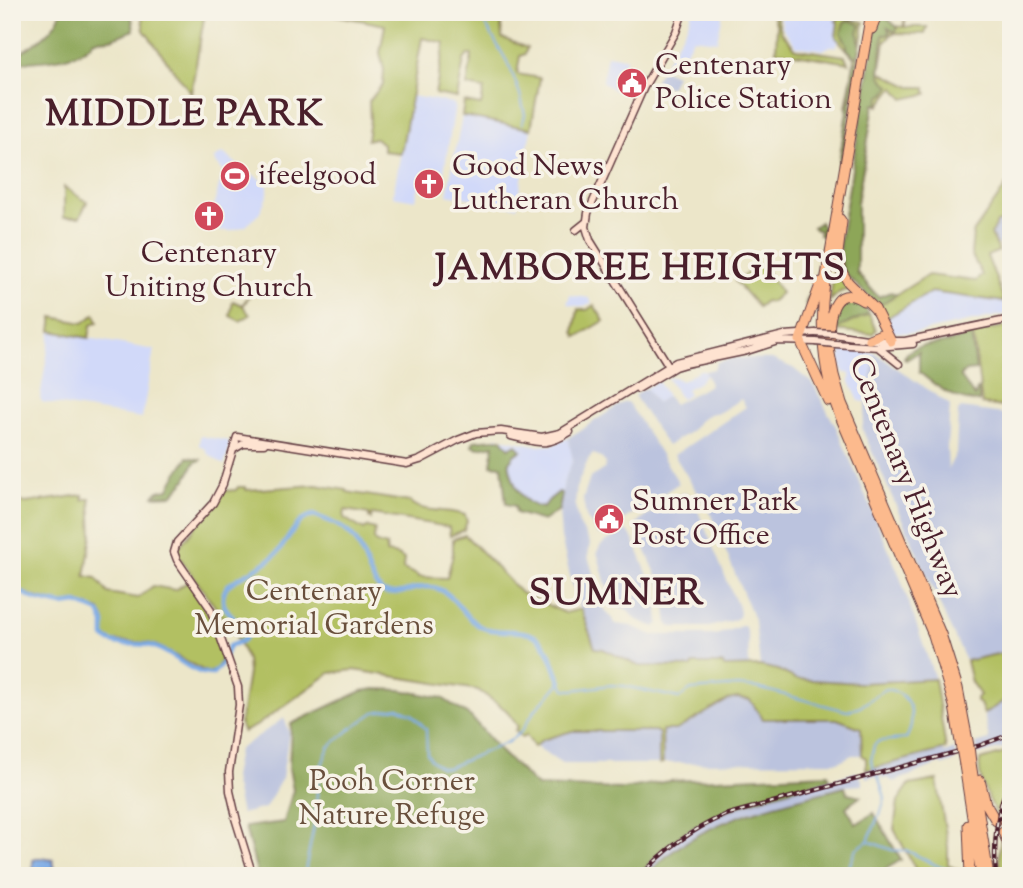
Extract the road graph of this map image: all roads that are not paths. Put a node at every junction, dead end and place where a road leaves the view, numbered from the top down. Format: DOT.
graph roads {
  1 [pos="685,12"];
  2 [pos="873,13"];
  3 [pos="840,219"];
  4 [pos="586,222"];
  5 [pos="590,240"];
  6 [pos="831,245"];
  7 [pos="1011,319"];
  8 [pos="801,336"];
  9 [pos="869,339"];
  10 [pos="886,342"];
  11 [pos="830,356"];
  12 [pos="899,364"];
  13 [pos="672,366"];
  14 [pos="578,425"];
  15 [pos="236,438"];
  16 [pos="266,444"];
  17 [pos="234,451"];
  18 [pos="855,452"];
  19 [pos="966,747"];
  20 [pos="968,764"];
  21 [pos="996,821"];
  22 [pos="1003,832"];
  23 [pos="1011,852"];
  24 [pos="253,876"];
  25 [pos="971,876"];
  26 [pos="981,876"];
  27 [pos="989,876"];
  1 -- 4 [label="main road"];
  1 -- 13 [label="main road"];
  2 -- 3 [label="highway, Centenary Highway"];
  2 -- 6 [label="highway, Centenary Highway"];
  3 -- 10 [label="highway"];
  3 -- 11 [label="highway, Centenary Highway"];
  4 -- 5 [label="main road"];
  4 -- 5 [label="main road"];
  5 -- 13 [label="main road"];
  6 -- 8 [label="highway"];
  6 -- 18 [label="highway, Centenary Highway"];
  7 -- 10 [label="main road"];
  8 -- 9 [label="main road, bridge"];
  8 -- 10 [label="main road, bridge"];
  8 -- 13 [label="main road"];
  8 -- 18 [label="highway"];
  9 -- 10 [label="highway"];
  10 -- 11 [label="highway"];
  10 -- 12 [label="main road"];
  11 -- 19 [label="highway, Centenary Highway"];
  13 -- 14 [label="main road"];
  14 -- 15 [label="main road"];
  14 -- 16 [label="main road"];
  15 -- 16 [label="main road"];
  15 -- 17 [label="main road"];
  16 -- 17 [label="main road"];
  17 -- 24 [label="main road"];
  18 -- 19 [label="highway, Centenary Highway"];
  19 -- 20 [label="highway, Centenary Highway, bridge"];
  20 -- 21 [label="highway"];
  20 -- 25 [label="highway"];
  20 -- 26 [label="highway, Centenary Highway"];
  20 -- 27 [label="highway, Centenary Highway"];
  22 -- 23 [label="highway"];
}
